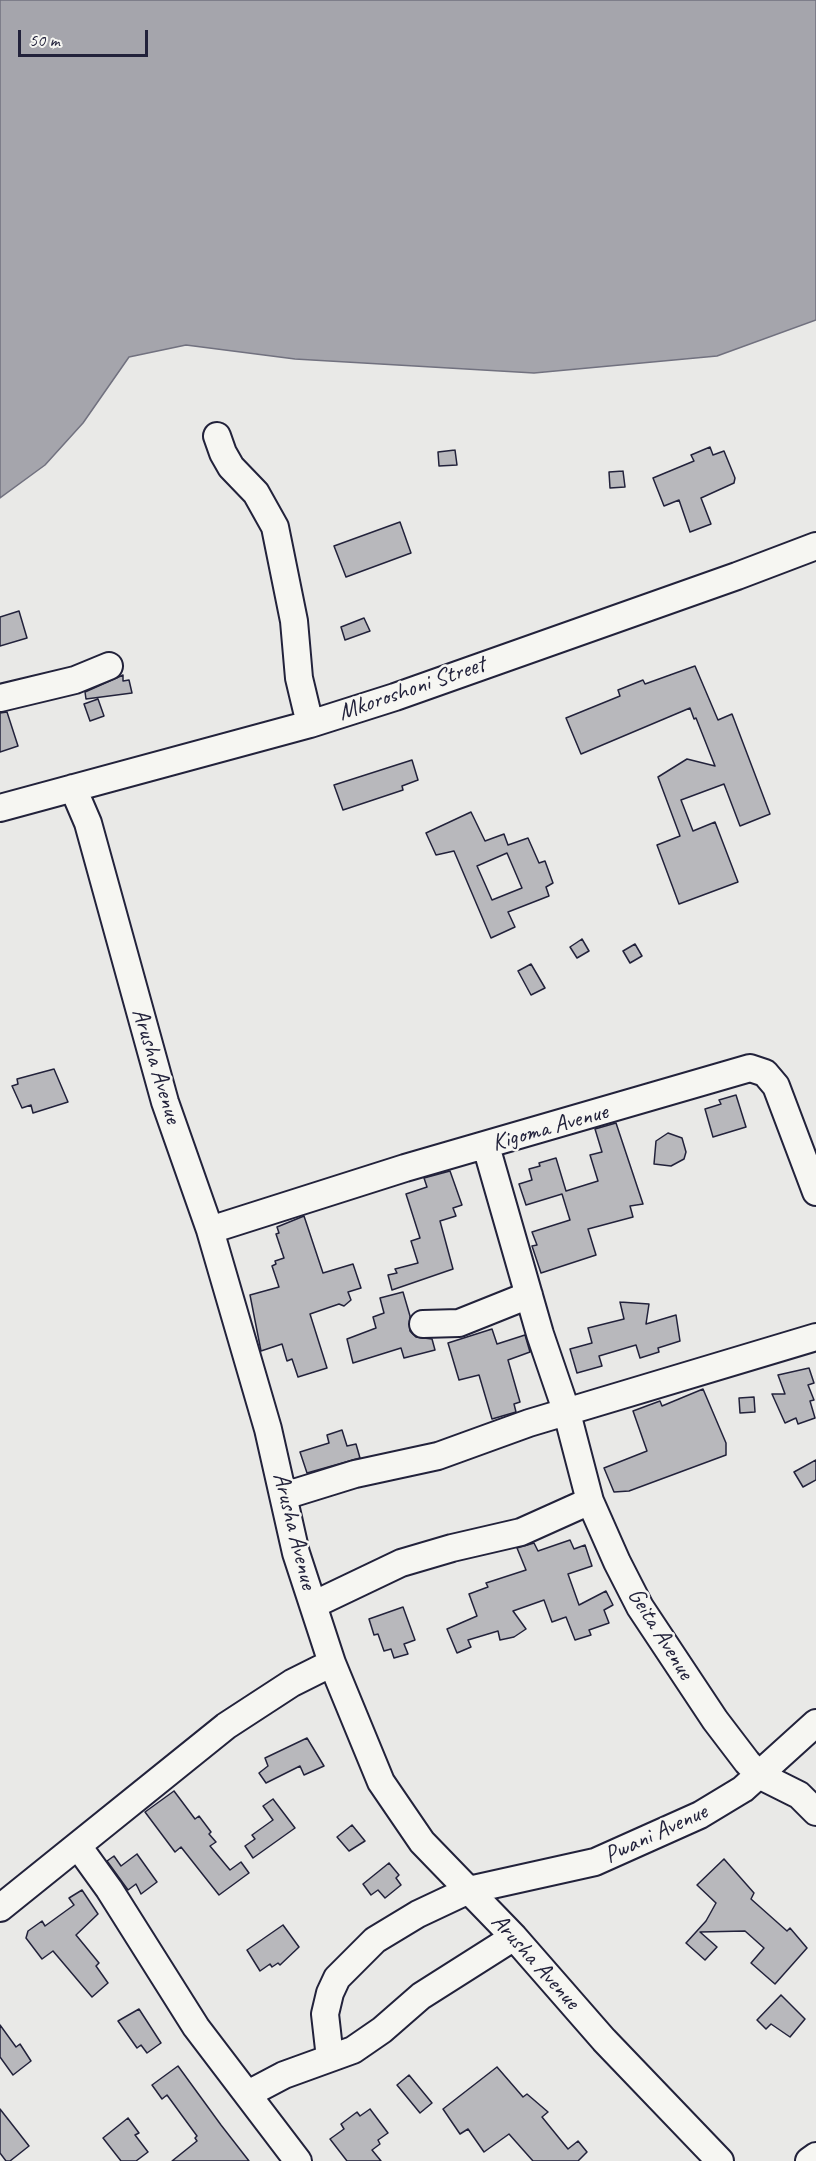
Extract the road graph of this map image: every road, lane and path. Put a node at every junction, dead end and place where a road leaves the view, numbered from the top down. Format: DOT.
graph roads {
  1 [pos="217,436"];
  2 [pos="816,546"];
  3 [pos="109,666"];
  4 [pos="0,698"];
  5 [pos="310,724"];
  6 [pos="73,789"];
  7 [pos="0,808"];
  8 [pos="486,1146"];
  9 [pos="816,1192"];
  10 [pos="210,1230"];
  11 [pos="529,1295"];
  12 [pos="423,1324"];
  13 [pos="816,1337"];
  14 [pos="567,1413"];
  15 [pos="284,1496"];
  16 [pos="590,1501"];
  17 [pos="313,1605"];
  18 [pos="332,1663"];
  19 [pos="816,1723"];
  20 [pos="759,1775"];
  21 [pos="816,1812"];
  22 [pos="78,1846"];
  23 [pos="469,1890"];
  24 [pos="0,1908"];
  25 [pos="514,1937"];
  26 [pos="330,2058"];
  27 [pos="248,2094"];
  28 [pos="816,2156"];
  29 [pos="298,2161"];
  30 [pos="720,2161"];
  31 [pos="809,2161"];
  1 -- 5 [label="street"];
  2 -- 5 [label="street, Mkoroshoni Street"];
  3 -- 4 [label="street"];
  5 -- 6 [label="street, Mkoroshoni Street"];
  6 -- 7 [label="street, Mkoroshoni Street"];
  6 -- 10 [label="street, Arusha Avenue"];
  8 -- 9 [label="street, Kigoma Avenue"];
  8 -- 10 [label="street, Kigoma Avenue"];
  8 -- 11 [label="street, Geita Avenue"];
  10 -- 15 [label="street, Arusha Avenue"];
  11 -- 12 [label="street"];
  11 -- 14 [label="street, Geita Avenue"];
  13 -- 14 [label="street"];
  14 -- 15 [label="street"];
  14 -- 16 [label="street, Geita Avenue"];
  15 -- 17 [label="street, Arusha Avenue"];
  16 -- 17 [label="street"];
  16 -- 20 [label="street, Geita Avenue"];
  17 -- 18 [label="street, Arusha Avenue"];
  18 -- 22 [label="street"];
  18 -- 23 [label="street, Arusha Avenue"];
  19 -- 20 [label="street, Pwani Avenue"];
  20 -- 21 [label="street, Geita Avenue"];
  20 -- 23 [label="street, Pwani Avenue"];
  22 -- 24 [label="street"];
  22 -- 27 [label="street"];
  23 -- 25 [label="street, Arusha Avenue"];
  23 -- 26 [label="street, Pwani Avenue"];
  25 -- 26 [label="street"];
  25 -- 30 [label="street, Arusha Avenue"];
  26 -- 27 [label="street"];
  27 -- 29 [label="street"];
  28 -- 31 [label="street"];
}
